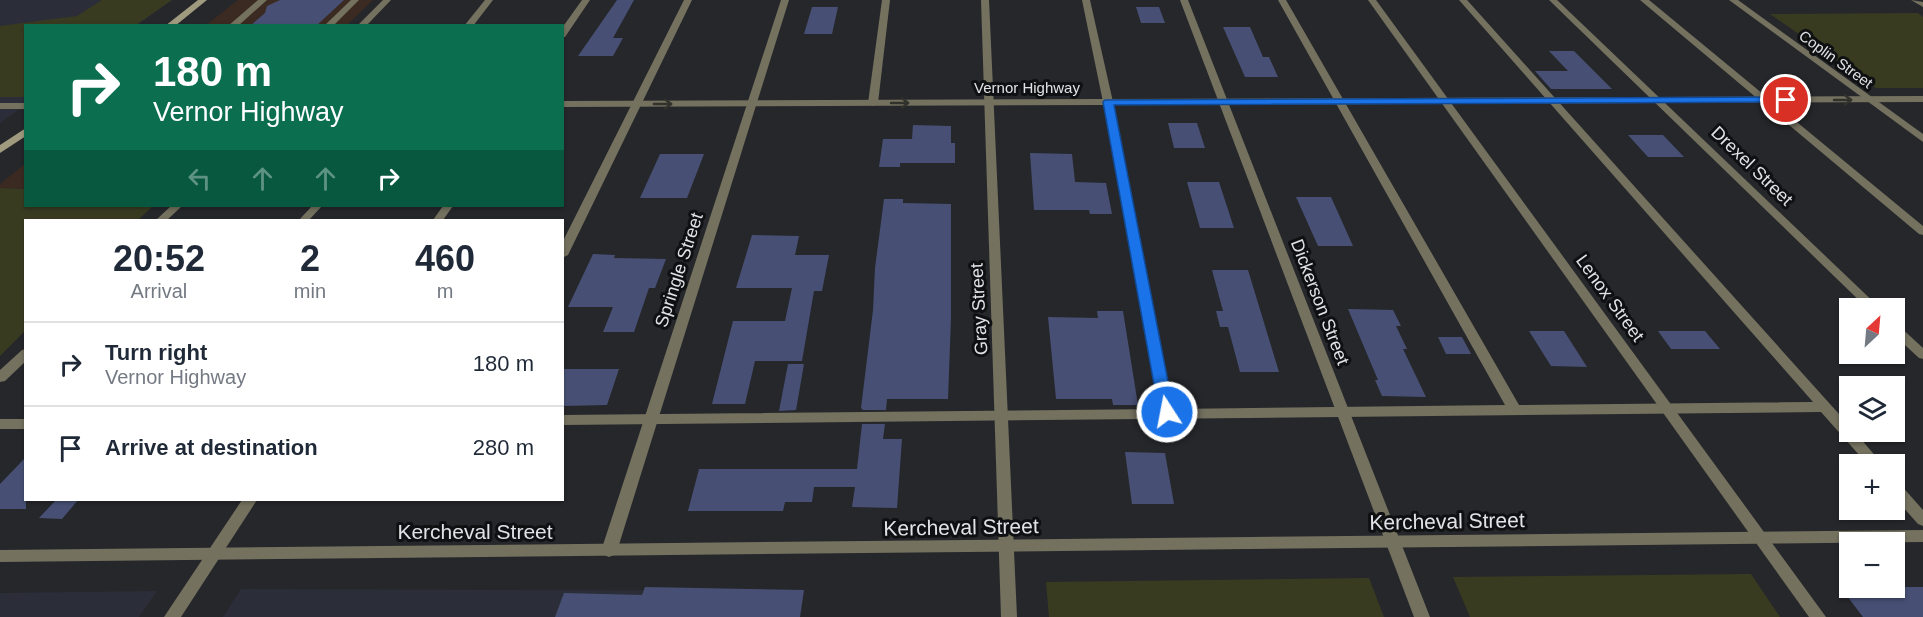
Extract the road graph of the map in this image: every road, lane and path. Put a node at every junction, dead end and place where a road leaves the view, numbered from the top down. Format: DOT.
graph roads {
  1 [pos="203,0"];
  2 [pos="263,0"];
  3 [pos="355,0"];
  4 [pos="387,0"];
  5 [pos="489,0"];
  6 [pos="586,0"];
  7 [pos="688,0"];
  8 [pos="785,0"];
  9 [pos="886,0"];
  10 [pos="985,0"];
  11 [pos="1086,0"];
  12 [pos="1184,0"];
  13 [pos="1282,0"];
  14 [pos="1372,0"];
  15 [pos="1464,0"];
  16 [pos="1553,0"];
  17 [pos="1644,0"];
  18 [pos="1733,0"];
  19 [pos="1915,0"];
  20 [pos="1923,5"];
  21 [pos="172,24"];
  22 [pos="234,24"];
  23 [pos="330,24"];
  24 [pos="363,24"];
  25 [pos="470,24"];
  26 [pos="564,32"];
  27 [pos="1923,99"];
  28 [pos="1658,100"];
  29 [pos="1765,100"];
  30 [pos="1869,100"];
  31 [pos="1224,101"];
  32 [pos="1341,101"];
  33 [pos="1445,101"];
  34 [pos="1553,101"];
  35 [pos="1108,102"];
  36 [pos="873,103"];
  37 [pos="988,103"];
  38 [pos="564,104"];
  39 [pos="638,104"];
  40 [pos="752,104"];
  41 [pos="0,106"];
  42 [pos="24,106"];
  43 [pos="24,133"];
  44 [pos="1923,139"];
  45 [pos="0,150"];
  46 [pos="176,207"];
  47 [pos="315,207"];
  48 [pos="162,219"];
  49 [pos="305,219"];
  50 [pos="1923,232"];
  51 [pos="564,251"];
  52 [pos="1864,298"];
  53 [pos="1905,338"];
  54 [pos="24,355"];
  55 [pos="1923,355"];
  56 [pos="0,378"];
  57 [pos="1666,407"];
  58 [pos="1825,407"];
  59 [pos="1514,409"];
  60 [pos="1167,412"];
  61 [pos="1342,412"];
  62 [pos="1002,416"];
  63 [pos="651,419"];
  64 [pos="564,420"];
  65 [pos="0,424"];
  66 [pos="24,424"];
  67 [pos="1866,454"];
  68 [pos="1905,499"];
  69 [pos="249,501"];
  70 [pos="1923,519"];
  71 [pos="1923,536"];
  72 [pos="1761,538"];
  73 [pos="1393,543"];
  74 [pos="1006,547"];
  75 [pos="609,551"];
  76 [pos="214,554"];
  77 [pos="0,556"];
  78 [pos="172,617"];
  79 [pos="1009,617"];
  80 [pos="1422,617"];
  81 [pos="1818,617"];
  1 -- 21 [label="main road"];
  2 -- 22 [label="street"];
  3 -- 23 [label="street"];
  4 -- 24 [label="street"];
  5 -- 25 [label="street"];
  6 -- 26 [label="street"];
  7 -- 39 [label="street"];
  8 -- 40 [label="street, Springle Street"];
  9 -- 36 [label="street"];
  10 -- 37 [label="street, Gray Street"];
  11 -- 35 [label="street"];
  12 -- 31 [label="street, Dickerson Street"];
  13 -- 32 [label="street"];
  14 -- 33 [label="street, Lenox Street"];
  15 -- 34 [label="street"];
  16 -- 28 [label="street, Drexel Street"];
  17 -- 29 [label="street"];
  18 -- 30 [label="street, Coplin Street"];
  19 -- 20 [label="street"];
  27 -- 30 [label="street, Vernor Highway"];
  28 -- 29 [label="street, Vernor Highway"];
  28 -- 34 [label="street, Vernor Highway"];
  28 -- 52 [label="street, Drexel Street"];
  29 -- 30 [label="street, Vernor Highway, one-way"];
  29 -- 50 [label="street"];
  30 -- 44 [label="street, Coplin Street"];
  31 -- 32 [label="street, Vernor Highway"];
  31 -- 35 [label="street, Vernor Highway"];
  31 -- 61 [label="street, Dickerson Street"];
  32 -- 33 [label="street, Vernor Highway"];
  32 -- 59 [label="street"];
  33 -- 34 [label="street, Vernor Highway"];
  33 -- 57 [label="street, Lenox Street"];
  34 -- 58 [label="street"];
  35 -- 37 [label="street, Vernor Highway"];
  35 -- 60 [label="street"];
  36 -- 37 [label="street, Vernor Highway, one-way"];
  36 -- 40 [label="street, Vernor Highway"];
  37 -- 62 [label="street, Gray Street"];
  38 -- 39 [label="street, Vernor Highway"];
  39 -- 40 [label="street, Vernor Highway, one-way"];
  39 -- 51 [label="street"];
  40 -- 63 [label="street, Springle Street"];
  41 -- 42 [label="street"];
  43 -- 45 [label="main road"];
  46 -- 48 [label="street"];
  47 -- 49 [label="street"];
  53 -- 55 [label="street"];
  54 -- 56 [label="street"];
  57 -- 58 [label="street"];
  57 -- 59 [label="street"];
  57 -- 72 [label="street, Lenox Street"];
  58 -- 67 [label="street"];
  59 -- 61 [label="street"];
  60 -- 61 [label="street"];
  60 -- 62 [label="street"];
  61 -- 73 [label="street, Dickerson Street"];
  62 -- 63 [label="street"];
  62 -- 74 [label="street, Gray Street"];
  63 -- 64 [label="street"];
  63 -- 75 [label="street, Springle Street"];
  65 -- 66 [label="street"];
  68 -- 70 [label="street"];
  69 -- 76 [label="street"];
  71 -- 72 [label="street, Kercheval Street"];
  72 -- 73 [label="street, Kercheval Street"];
  72 -- 81 [label="street, Lenox Street"];
  73 -- 74 [label="street, Kercheval Street"];
  73 -- 80 [label="street, Dickerson Street"];
  74 -- 75 [label="street, Kercheval Street"];
  74 -- 79 [label="street, Gray Street"];
  75 -- 76 [label="street, Kercheval Street"];
  76 -- 77 [label="street, Kercheval Street"];
  76 -- 78 [label="street"];
}
